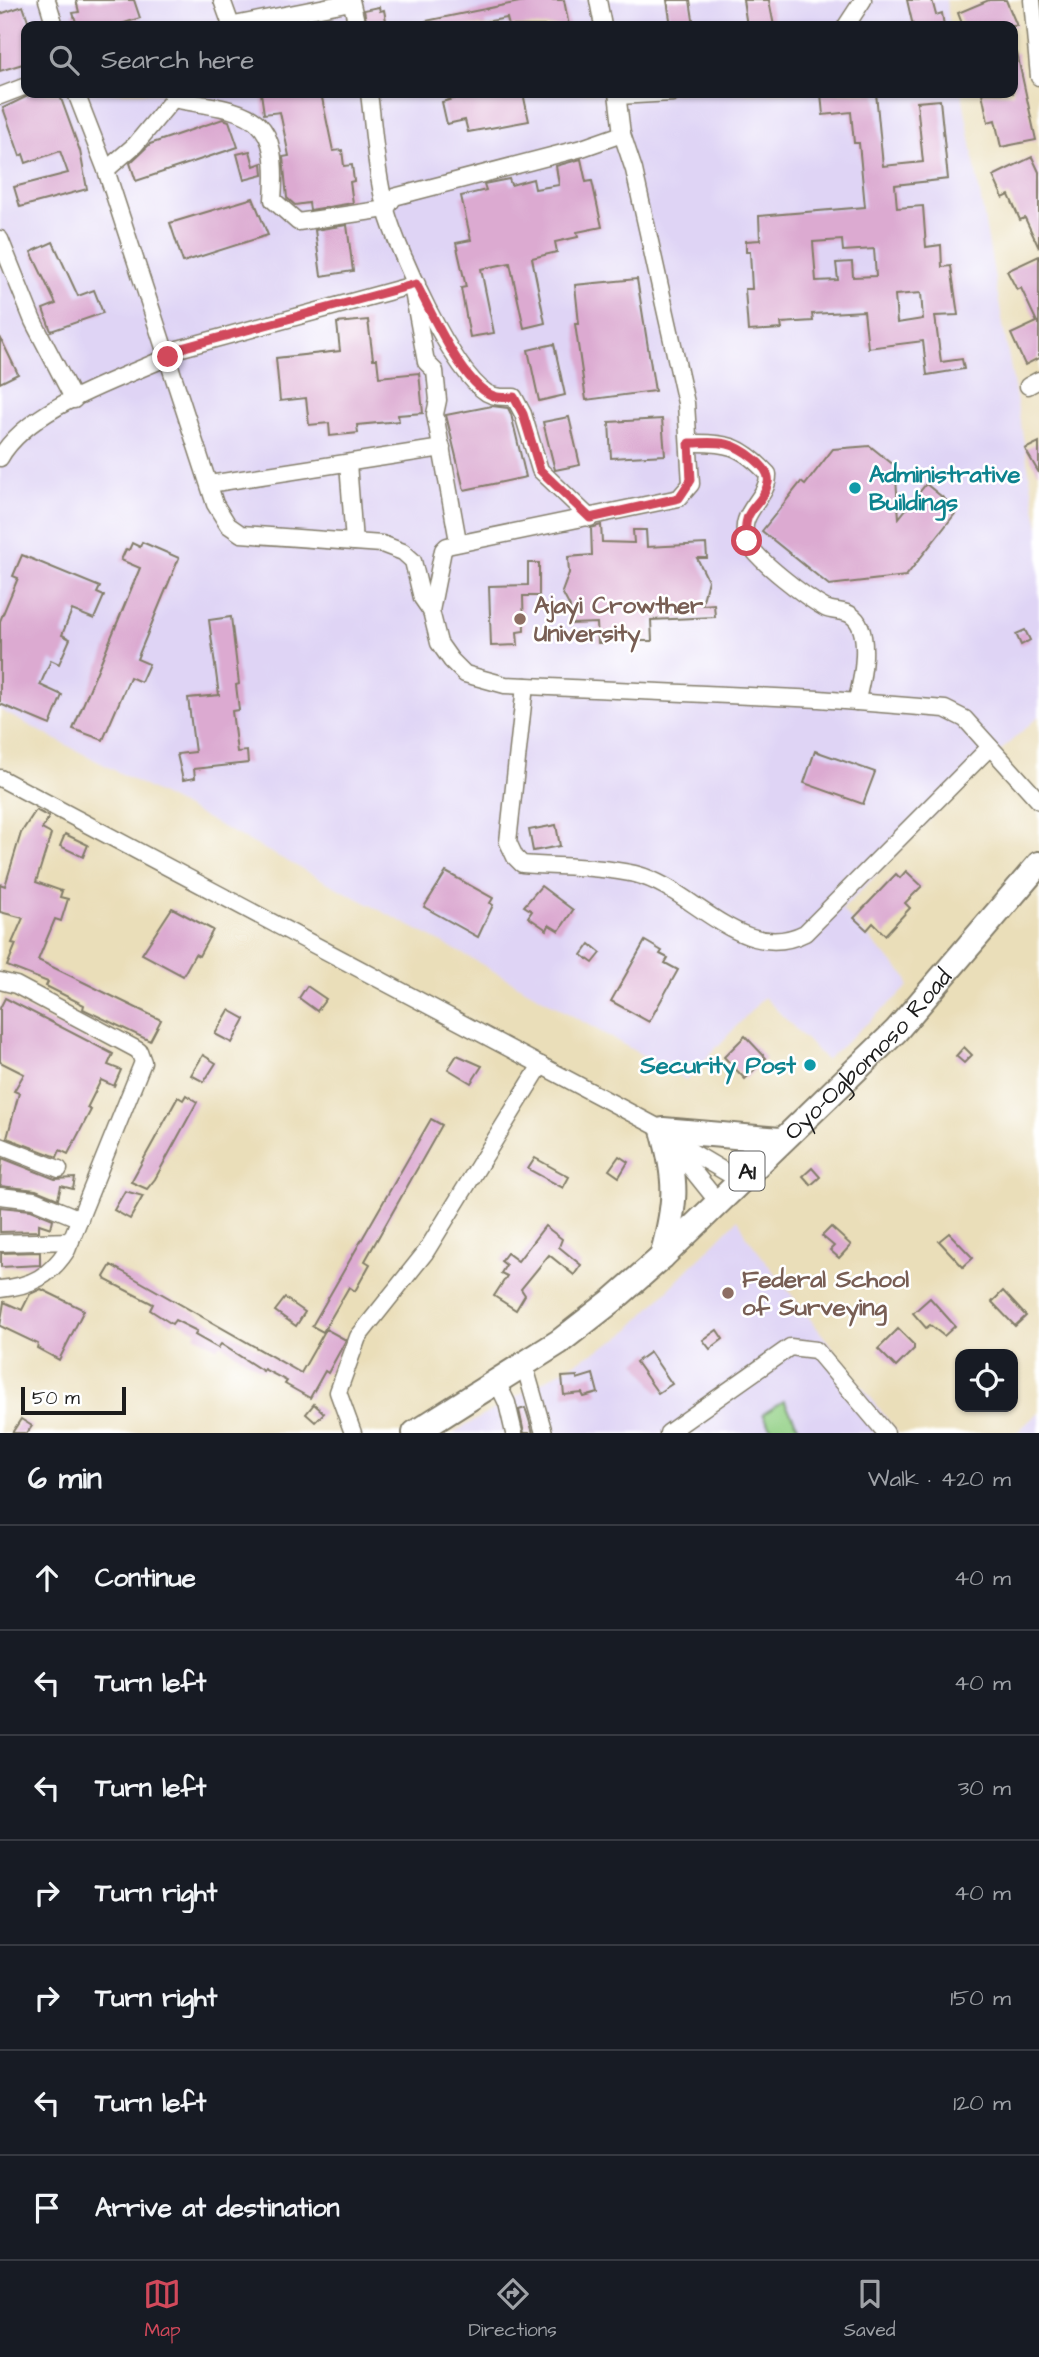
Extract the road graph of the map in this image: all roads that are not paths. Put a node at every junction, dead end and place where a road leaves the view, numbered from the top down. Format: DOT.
graph roads {
  1 [pos="47,0"];
  2 [pos="222,0"];
  3 [pos="598,0"];
  4 [pos="863,0"];
  5 [pos="1032,0"];
  6 [pos="351,1"];
  7 [pos="53,21"];
  8 [pos="228,21"];
  9 [pos="254,21"];
  10 [pos="356,21"];
  11 [pos="602,21"];
  12 [pos="849,21"];
  13 [pos="1039,78"];
  14 [pos="21,88"];
  15 [pos="0,96"];
  16 [pos="78,98"];
  17 [pos="173,98"];
  18 [pos="183,98"];
  19 [pos="370,98"];
  20 [pos="618,98"];
  21 [pos="622,134"];
  22 [pos="106,170"];
  23 [pos="386,209"];
  24 [pos="0,239"];
  25 [pos="414,285"];
  26 [pos="168,357"];
  27 [pos="74,400"];
  28 [pos="689,443"];
  29 [pos="442,448"];
  30 [pos="0,458"];
  31 [pos="348,463"];
  32 [pos="209,484"];
  33 [pos="590,518"];
  34 [pos="458,541"];
  35 [pos="355,542"];
  36 [pos="431,611"];
  37 [pos="525,686"];
  38 [pos="856,702"];
  39 [pos="990,747"];
  40 [pos="0,778"];
  41 [pos="1039,801"];
  42 [pos="1039,864"];
  43 [pos="0,981"];
  44 [pos="541,1065"];
  45 [pos="672,1137"];
  46 [pos="780,1140"];
  47 [pos="0,1146"];
  48 [pos="59,1168"];
  49 [pos="739,1180"];
  50 [pos="0,1196"];
  51 [pos="718,1202"];
  52 [pos="80,1219"];
  53 [pos="71,1241"];
  54 [pos="0,1243"];
  55 [pos="662,1257"];
  56 [pos="0,1289"];
  57 [pos="524,1364"];
  58 [pos="497,1382"];
  59 [pos="353,1433"];
  60 [pos="415,1433"];
  61 [pos="514,1433"];
  62 [pos="544,1433"];
  63 [pos="668,1433"];
  64 [pos="886,1433"];
  1 -- 7 [label="street"];
  2 -- 8 [label="street"];
  3 -- 11 [label="street"];
  4 -- 12 [label="street"];
  5 -- 13 [label="street"];
  6 -- 9 [label="street"];
  6 -- 10 [label="street"];
  14 -- 15 [label="street"];
  16 -- 22 [label="street"];
  17 -- 22 [label="street"];
  18 -- 23 [label="street"];
  19 -- 23 [label="street"];
  20 -- 21 [label="street"];
  21 -- 23 [label="street"];
  21 -- 28 [label="street"];
  22 -- 26 [label="street"];
  23 -- 25 [label="street"];
  24 -- 27 [label="street"];
  25 -- 26 [label="street"];
  25 -- 29 [label="street"];
  25 -- 33 [label="street"];
  26 -- 27 [label="street"];
  26 -- 32 [label="street"];
  27 -- 30 [label="street"];
  28 -- 33 [label="street"];
  28 -- 38 [label="street"];
  29 -- 31 [label="street"];
  29 -- 34 [label="street"];
  31 -- 32 [label="street"];
  31 -- 35 [label="street"];
  32 -- 35 [label="street"];
  33 -- 34 [label="street"];
  34 -- 36 [label="street"];
  35 -- 36 [label="street"];
  36 -- 37 [label="street"];
  37 -- 38 [label="street"];
  37 -- 39 [label="street"];
  38 -- 39 [label="street"];
  39 -- 41 [label="street"];
  40 -- 44 [label="street"];
  42 -- 46 [label="highway, Oyo-Ogbomoso Road / A1"];
  43 -- 52 [label="street"];
  44 -- 45 [label="street"];
  44 -- 59 [label="street"];
  45 -- 46 [label="highway"];
  45 -- 49 [label="street"];
  45 -- 51 [label="street"];
  45 -- 55 [label="highway"];
  46 -- 49 [label="highway, Oyo-Ogbomoso Road / A1"];
  47 -- 48 [label="street"];
  49 -- 51 [label="highway, Oyo-Ogbomoso Road / A1"];
  50 -- 52 [label="street"];
  51 -- 55 [label="highway, Oyo-Ogbomoso Road / A1"];
  52 -- 53 [label="street"];
  53 -- 54 [label="street"];
  53 -- 56 [label="street"];
  55 -- 57 [label="highway, Oyo-Ogbomoso Road / A1"];
  57 -- 58 [label="highway, Oyo-Ogbomoso Road / A1"];
  57 -- 62 [label="street"];
  58 -- 60 [label="highway, Oyo-Ogbomoso Road / A1"];
  58 -- 61 [label="street"];
  63 -- 64 [label="street"];
}
